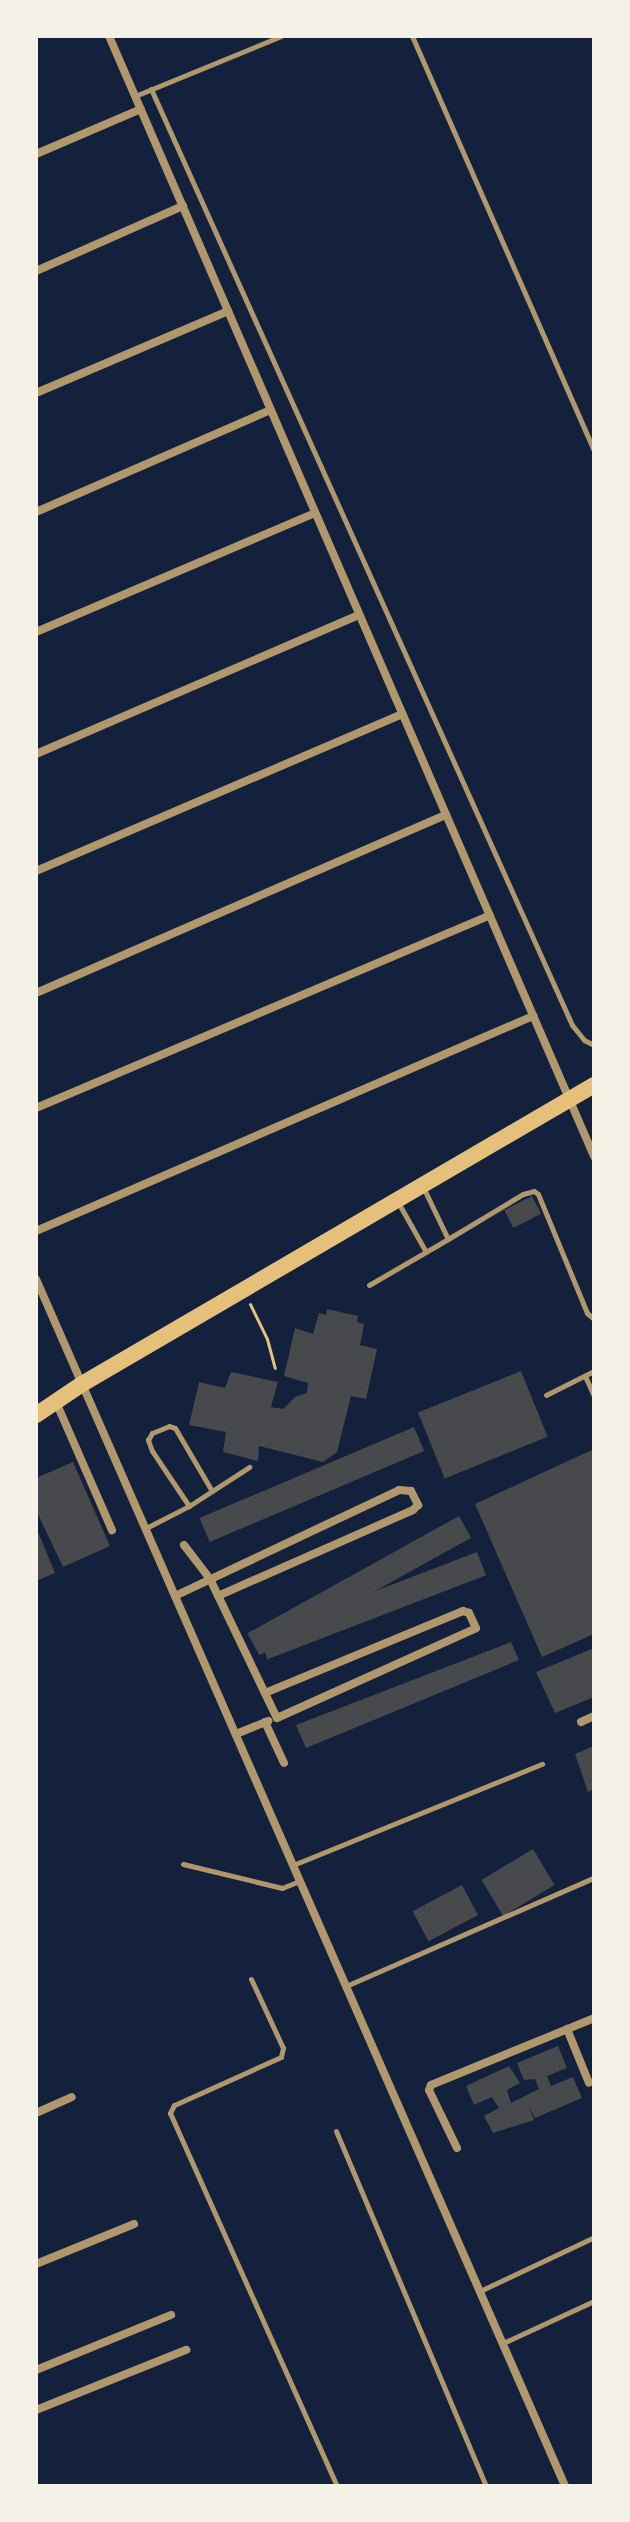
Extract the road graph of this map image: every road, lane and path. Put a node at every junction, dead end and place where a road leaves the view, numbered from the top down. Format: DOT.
graph roads {
  1 [pos="109,36"];
  2 [pos="281,36"];
  3 [pos="412,36"];
  4 [pos="151,89"];
  5 [pos="135,96"];
  6 [pos="141,109"];
  7 [pos="36,154"];
  8 [pos="183,206"];
  9 [pos="36,271"];
  10 [pos="228,311"];
  11 [pos="36,393"];
  12 [pos="271,410"];
  13 [pos="594,450"];
  14 [pos="36,512"];
  15 [pos="315,513"];
  16 [pos="359,615"];
  17 [pos="36,632"];
  18 [pos="402,714"];
  19 [pos="36,754"];
  20 [pos="446,815"];
  21 [pos="36,871"];
  22 [pos="490,915"];
  23 [pos="36,993"];
  24 [pos="533,1016"];
  25 [pos="594,1045"];
  26 [pos="594,1085"];
  27 [pos="569,1099"];
  28 [pos="36,1108"];
  29 [pos="594,1156"];
  30 [pos="422,1184"];
  31 [pos="397,1199"];
  32 [pos="36,1231"];
  33 [pos="448,1239"];
  34 [pos="426,1252"];
  35 [pos="36,1279"];
  36 [pos="369,1285"];
  37 [pos="241,1291"];
  38 [pos="594,1319"];
  39 [pos="275,1368"];
  40 [pos="594,1371"];
  41 [pos="585,1376"];
  42 [pos="82,1384"];
  43 [pos="546,1395"];
  44 [pos="594,1396"];
  45 [pos="56,1402"];
  46 [pos="36,1415"];
  47 [pos="249,1467"];
  48 [pos="212,1491"];
  49 [pos="189,1506"];
  50 [pos="146,1528"];
  51 [pos="112,1530"];
  52 [pos="184,1545"];
  53 [pos="210,1579"];
  54 [pos="175,1596"];
  55 [pos="218,1596"];
  56 [pos="265,1693"];
  57 [pos="594,1716"];
  58 [pos="277,1718"];
  59 [pos="265,1722"];
  60 [pos="581,1722"];
  61 [pos="236,1734"];
  62 [pos="284,1763"];
  63 [pos="542,1764"];
  64 [pos="183,1864"];
  65 [pos="293,1865"];
  66 [pos="593,1878"];
  67 [pos="300,1880"];
  68 [pos="251,1979"];
  69 [pos="346,1986"];
  70 [pos="594,2018"];
  71 [pos="567,2029"];
  72 [pos="589,2083"];
  73 [pos="72,2097"];
  74 [pos="36,2113"];
  75 [pos="336,2131"];
  76 [pos="457,2148"];
  77 [pos="134,2224"];
  78 [pos="594,2237"];
  79 [pos="36,2264"];
  80 [pos="480,2291"];
  81 [pos="594,2301"];
  82 [pos="171,2315"];
  83 [pos="503,2343"];
  84 [pos="186,2350"];
  85 [pos="36,2370"];
  86 [pos="36,2410"];
  87 [pos="337,2486"];
  88 [pos="486,2486"];
  89 [pos="565,2486"];
  1 -- 5 [label="street"];
  2 -- 4 [label="lane"];
  3 -- 13 [label="lane"];
  4 -- 5 [label="lane"];
  4 -- 25 [label="lane"];
  5 -- 6 [label="street"];
  6 -- 7 [label="street"];
  6 -- 8 [label="street"];
  8 -- 9 [label="street"];
  8 -- 10 [label="street"];
  10 -- 11 [label="street"];
  10 -- 12 [label="street"];
  12 -- 14 [label="street"];
  12 -- 15 [label="street"];
  15 -- 16 [label="street"];
  15 -- 17 [label="street"];
  16 -- 18 [label="street"];
  16 -- 19 [label="street"];
  18 -- 20 [label="street"];
  18 -- 21 [label="street"];
  20 -- 22 [label="street"];
  20 -- 23 [label="street"];
  22 -- 24 [label="street"];
  22 -- 28 [label="street"];
  24 -- 27 [label="street"];
  24 -- 32 [label="street"];
  26 -- 27 [label="main road"];
  27 -- 29 [label="street"];
  27 -- 30 [label="main road"];
  30 -- 31 [label="main road"];
  30 -- 33 [label="lane"];
  31 -- 34 [label="lane"];
  31 -- 37 [label="main road"];
  33 -- 34 [label="lane"];
  33 -- 38 [label="lane"];
  34 -- 36 [label="lane"];
  35 -- 42 [label="street"];
  37 -- 39 [label="path"];
  37 -- 42 [label="main road"];
  40 -- 41 [label="lane"];
  41 -- 43 [label="lane"];
  41 -- 44 [label="lane"];
  42 -- 45 [label="main road"];
  42 -- 50 [label="street"];
  45 -- 46 [label="main road"];
  45 -- 51 [label="street"];
  47 -- 48 [label="lane"];
  48 -- 49 [label="lane"];
  48 -- 49 [label="lane"];
  49 -- 50 [label="lane"];
  50 -- 54 [label="street"];
  52 -- 53 [label="street"];
  53 -- 54 [label="street"];
  53 -- 55 [label="street"];
  53 -- 55 [label="street"];
  54 -- 61 [label="street"];
  55 -- 56 [label="street"];
  56 -- 58 [label="street"];
  56 -- 58 [label="street"];
  57 -- 60 [label="street"];
  58 -- 59 [label="street"];
  59 -- 61 [label="street"];
  59 -- 62 [label="street"];
  61 -- 65 [label="street"];
  63 -- 65 [label="lane"];
  64 -- 67 [label="lane"];
  65 -- 67 [label="street"];
  66 -- 69 [label="lane"];
  67 -- 69 [label="street"];
  68 -- 87 [label="lane"];
  69 -- 80 [label="street"];
  70 -- 71 [label="street"];
  71 -- 72 [label="street"];
  71 -- 76 [label="street"];
  73 -- 74 [label="street"];
  75 -- 88 [label="lane"];
  77 -- 79 [label="street"];
  78 -- 80 [label="lane"];
  80 -- 83 [label="street"];
  81 -- 83 [label="lane"];
  82 -- 85 [label="street"];
  83 -- 89 [label="street"];
  84 -- 86 [label="street"];
}
